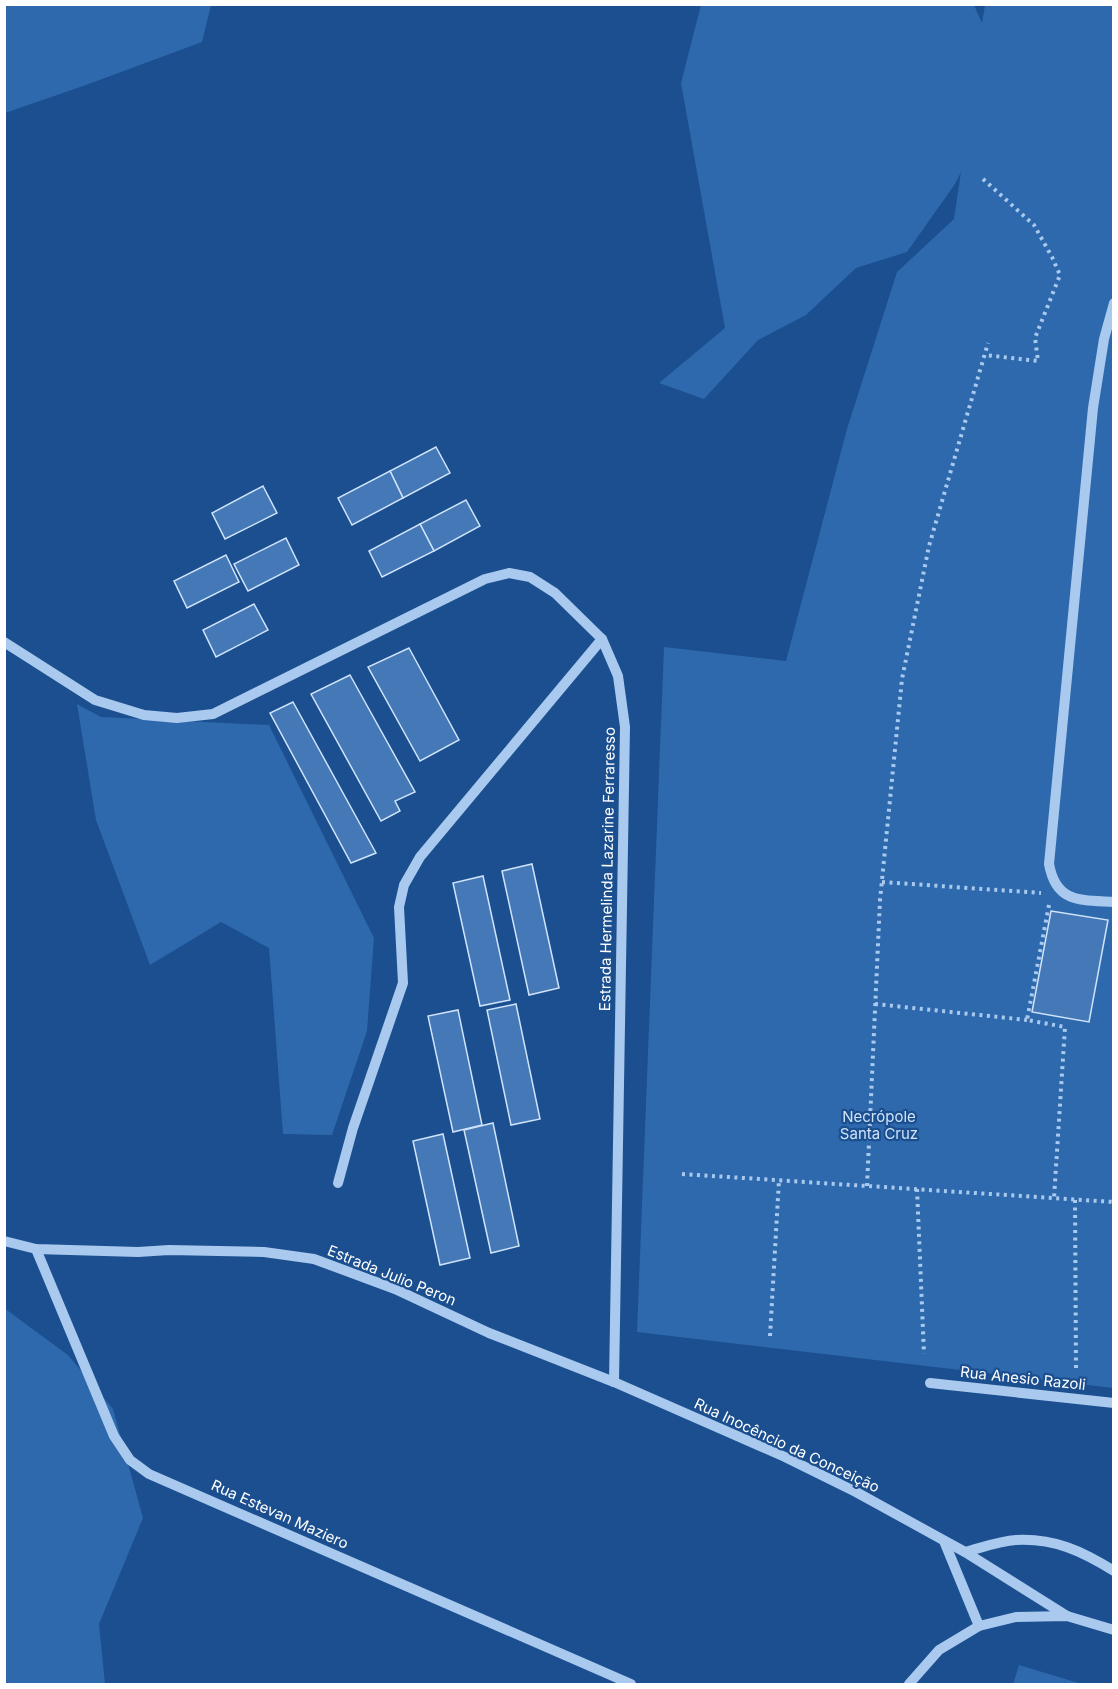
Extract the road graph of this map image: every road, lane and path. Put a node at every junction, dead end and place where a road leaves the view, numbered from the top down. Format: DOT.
graph roads {
  1 [pos="983,179"];
  2 [pos="1113,303"];
  3 [pos="988,343"];
  4 [pos="985,355"];
  5 [pos="602,639"];
  6 [pos="4,642"];
  7 [pos="882,882"];
  8 [pos="1045,895"];
  9 [pos="1051,897"];
  10 [pos="1113,902"];
  11 [pos="875,1004"];
  12 [pos="1027,1020"];
  13 [pos="682,1174"];
  14 [pos="779,1180"];
  15 [pos="338,1183"];
  16 [pos="867,1186"];
  17 [pos="917,1189"];
  18 [pos="1054,1198"];
  19 [pos="1075,1200"];
  20 [pos="1113,1202"];
  21 [pos="4,1241"];
  22 [pos="36,1249"];
  23 [pos="770,1336"];
  24 [pos="924,1354"];
  25 [pos="1076,1371"];
  26 [pos="614,1382"];
  27 [pos="930,1383"];
  28 [pos="1113,1403"];
  29 [pos="944,1541"];
  30 [pos="965,1552"];
  31 [pos="1113,1570"];
  32 [pos="1067,1616"];
  33 [pos="979,1626"];
  34 [pos="1113,1630"];
  35 [pos="631,1684"];
  36 [pos="909,1684"];
  1 -- 4 [label="path"];
  2 -- 10 [label="street"];
  3 -- 4 [label="path"];
  4 -- 7 [label="path"];
  5 -- 6 [label="street, Estrada Hermelinda Lazarine Ferraresso"];
  5 -- 15 [label="street"];
  5 -- 26 [label="street, Estrada Hermelinda Lazarine Ferraresso"];
  7 -- 8 [label="path"];
  7 -- 11 [label="path"];
  9 -- 12 [label="path"];
  11 -- 12 [label="path"];
  11 -- 16 [label="path"];
  12 -- 18 [label="path"];
  13 -- 14 [label="path"];
  14 -- 16 [label="path"];
  14 -- 23 [label="path"];
  16 -- 17 [label="path"];
  17 -- 18 [label="path"];
  17 -- 24 [label="path"];
  18 -- 19 [label="path"];
  19 -- 20 [label="path"];
  19 -- 25 [label="path"];
  21 -- 22 [label="street, Estrada Julio Peron"];
  22 -- 26 [label="street, Estrada Julio Peron"];
  22 -- 35 [label="street, Rua Estevan Maziero"];
  26 -- 29 [label="street, Rua Inocêncio da Conceição"];
  27 -- 28 [label="street, Rua Anesio Razoli"];
  29 -- 30 [label="street, Rua Inocêncio da Conceição"];
  29 -- 33 [label="street"];
  30 -- 31 [label="street"];
  30 -- 32 [label="street, Rua Inocêncio da Conceição"];
  32 -- 33 [label="street"];
  32 -- 34 [label="street"];
  33 -- 36 [label="street"];
}
